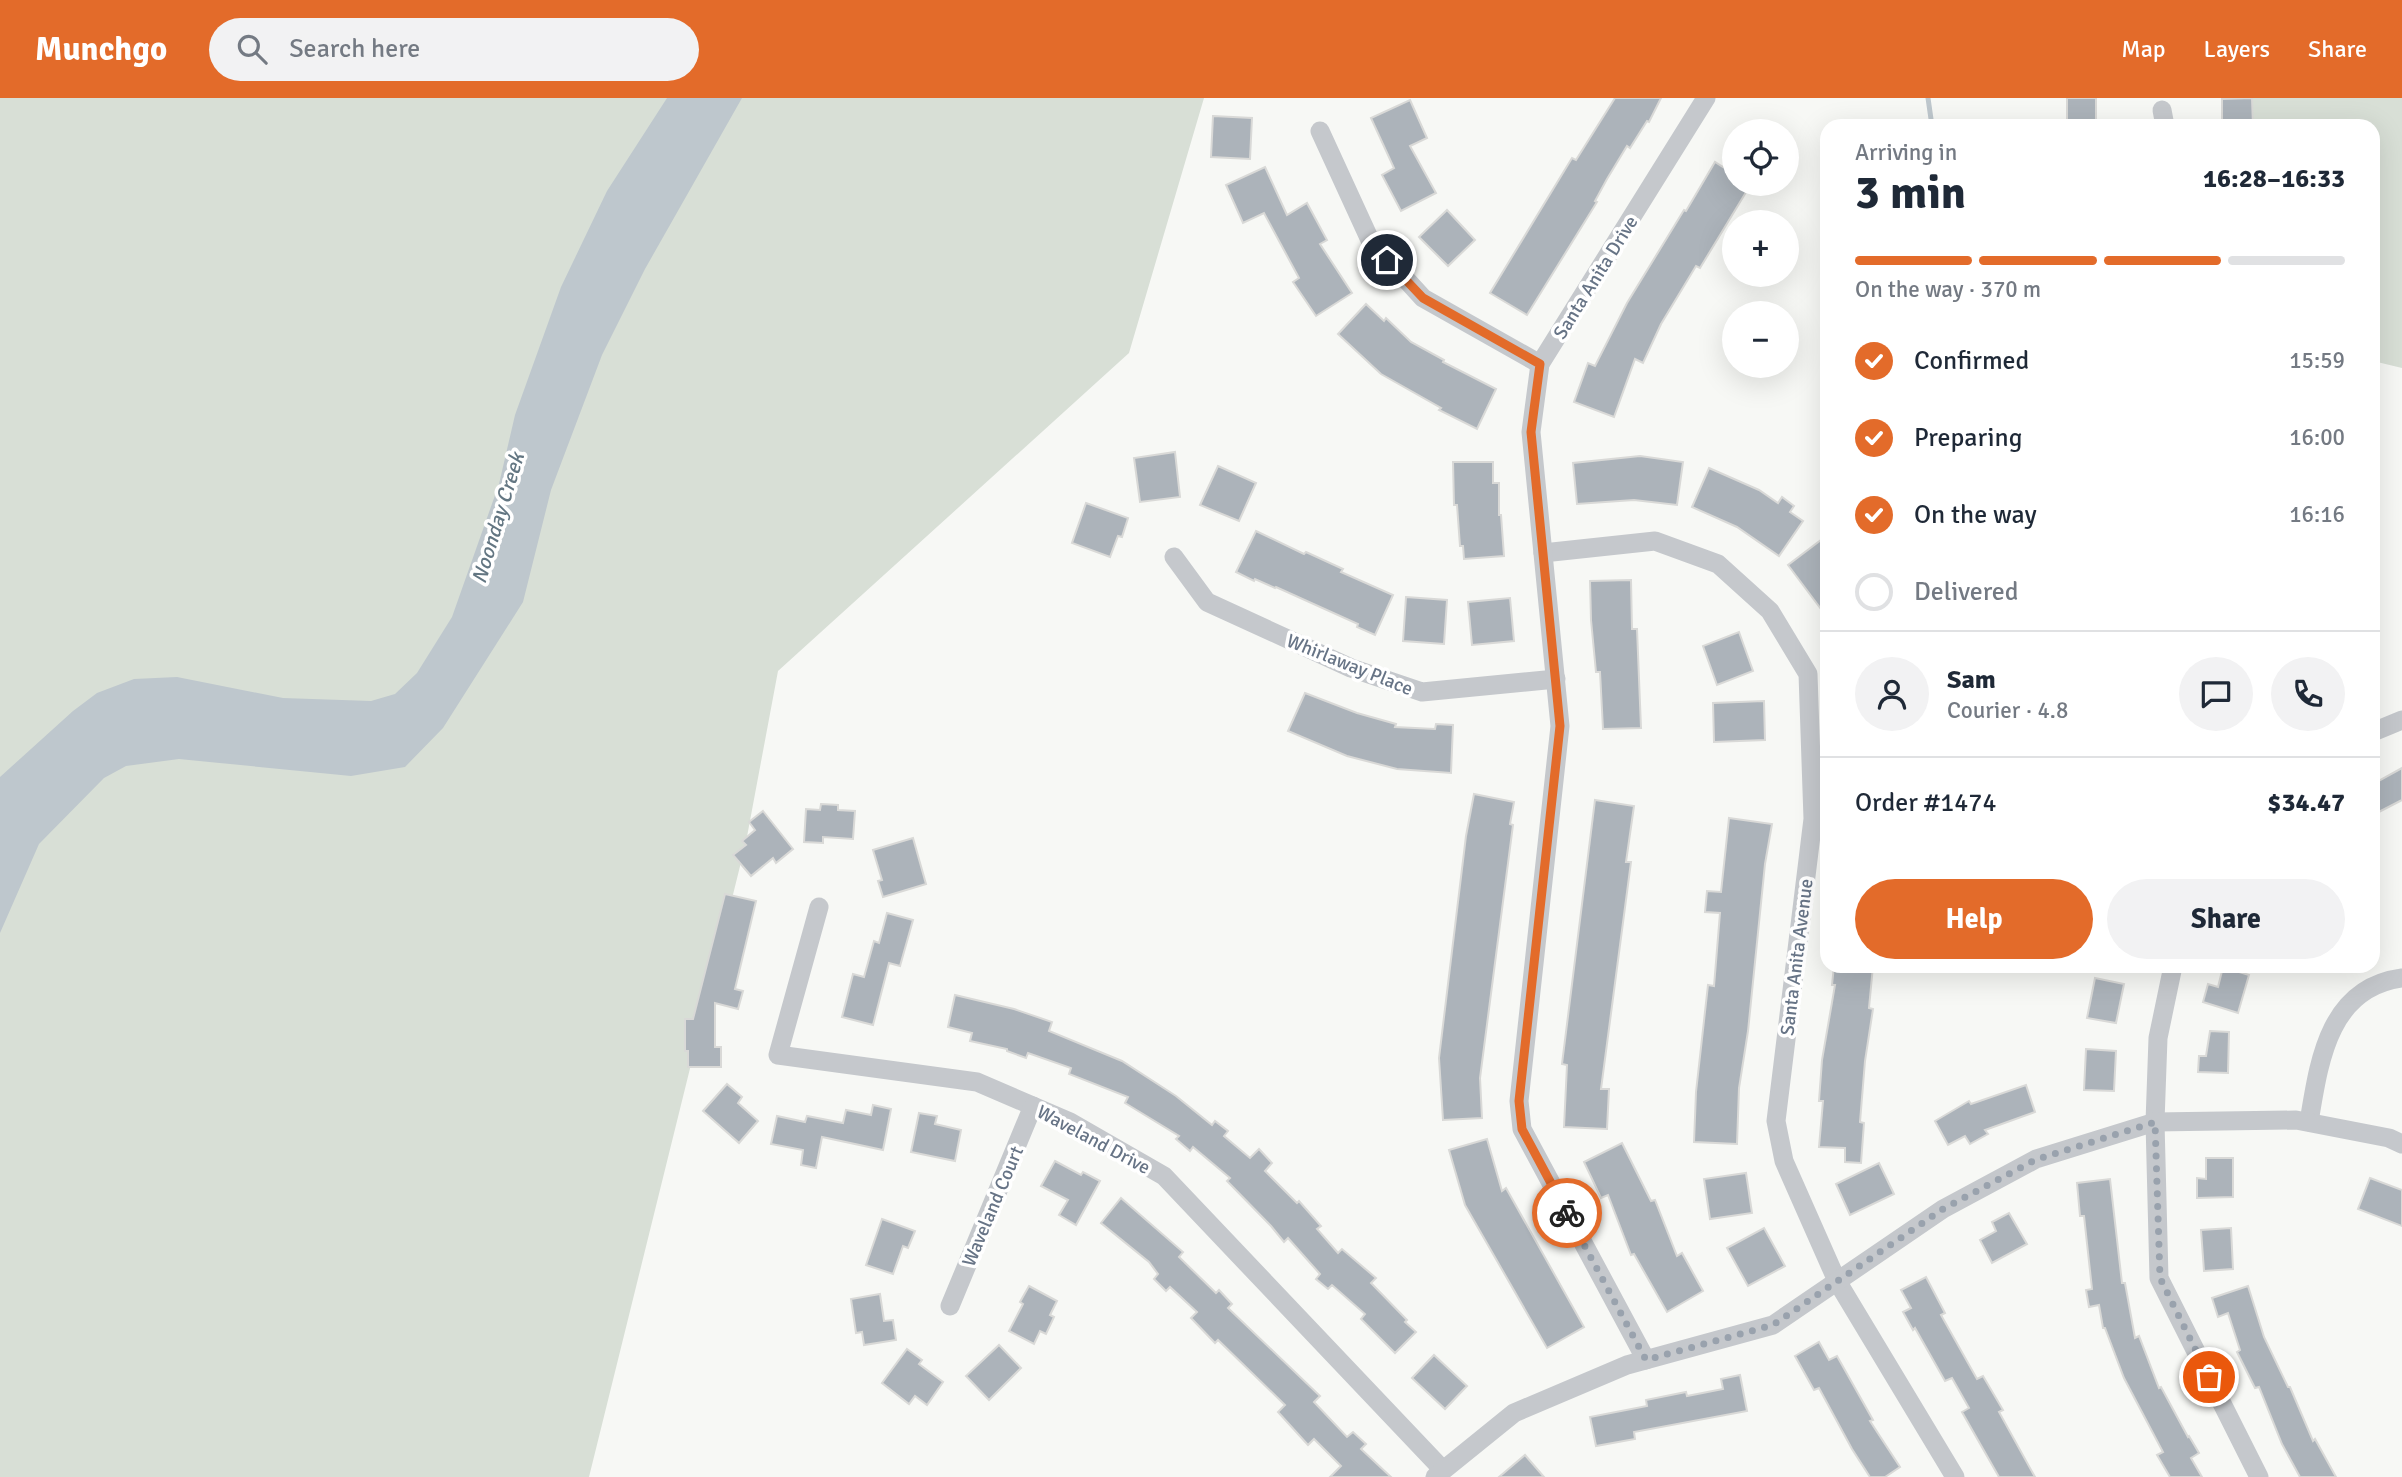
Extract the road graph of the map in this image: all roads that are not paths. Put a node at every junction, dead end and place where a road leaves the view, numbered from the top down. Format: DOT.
graph roads {
  1 [pos="1706,98"];
  2 [pos="1320,131"];
  3 [pos="1540,364"];
  4 [pos="1543,553"];
  5 [pos="1174,557"];
  6 [pos="1556,679"];
  7 [pos="2402,720"];
  8 [pos="2380,729"];
  9 [pos="819,907"];
  10 [pos="2172,973"];
  11 [pos="2402,978"];
  12 [pos="1033,1106"];
  13 [pos="2155,1122"];
  14 [pos="2309,1122"];
  15 [pos="2402,1144"];
  16 [pos="1837,1281"];
  17 [pos="950,1306"];
  18 [pos="1646,1360"];
  19 [pos="1439,1474"];
  20 [pos="1955,1477"];
  21 [pos="2259,1477"];
  1 -- 3 [label="street, Santa Anita Drive"];
  2 -- 3 [label="street"];
  3 -- 4 [label="street, Santa Anita Drive"];
  4 -- 6 [label="street, Santa Anita Drive"];
  4 -- 16 [label="street, Santa Anita Avenue"];
  5 -- 6 [label="street, Whirlaway Place"];
  6 -- 18 [label="street, Santa Anita Drive"];
  7 -- 8 [label="street"];
  9 -- 12 [label="street, Waveland Drive"];
  10 -- 13 [label="street"];
  11 -- 14 [label="street"];
  12 -- 17 [label="street, Waveland Court"];
  12 -- 19 [label="street, Waveland Drive"];
  13 -- 14 [label="street"];
  13 -- 16 [label="street"];
  13 -- 21 [label="street"];
  14 -- 15 [label="street"];
  16 -- 18 [label="street"];
  16 -- 20 [label="street, Santa Anita Avenue"];
  18 -- 19 [label="street"];
}
